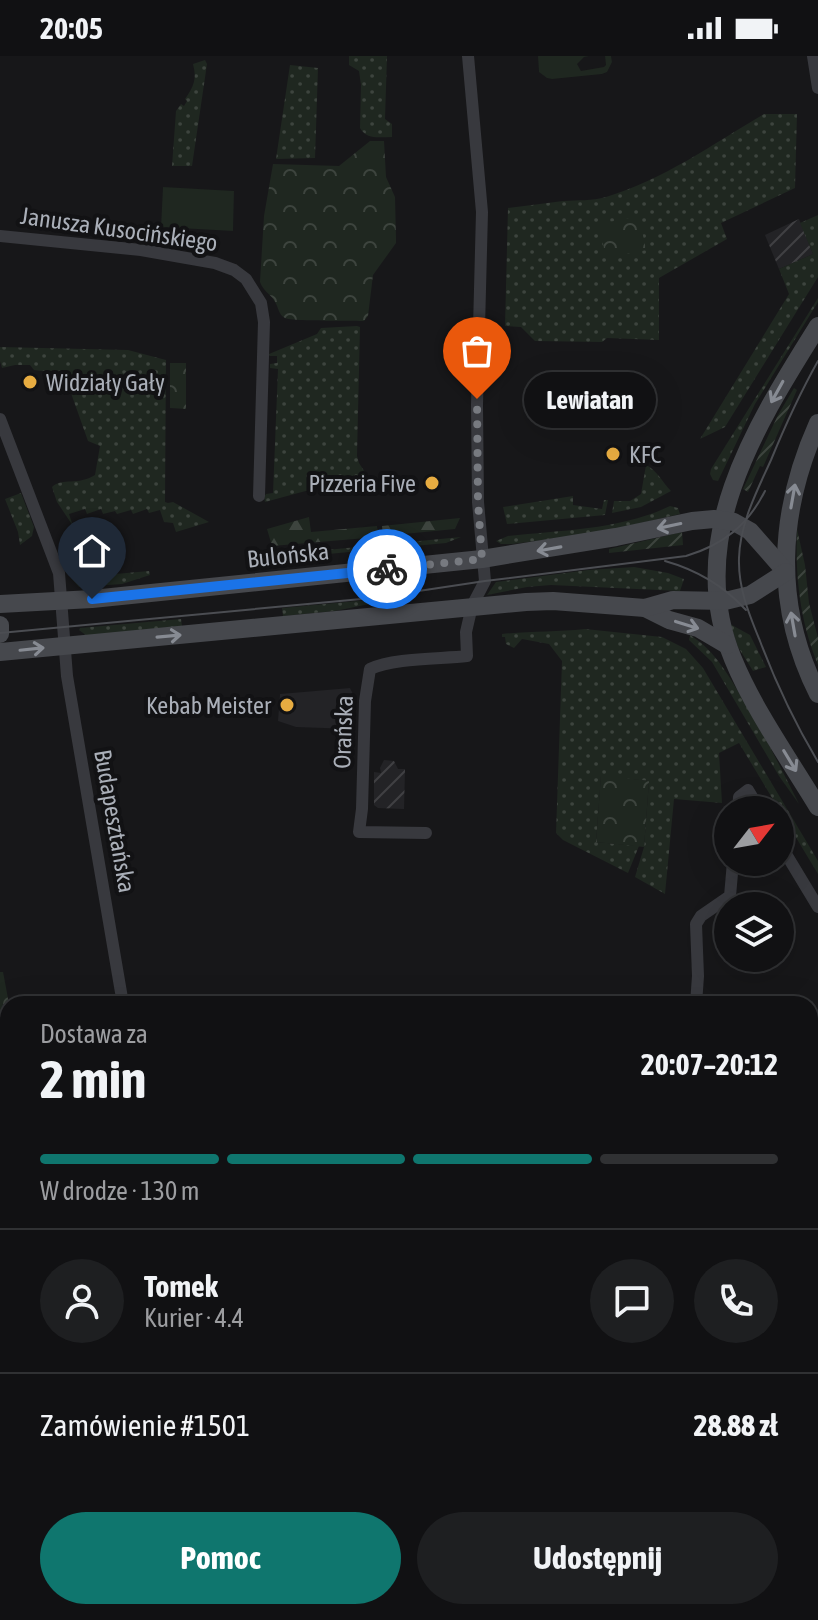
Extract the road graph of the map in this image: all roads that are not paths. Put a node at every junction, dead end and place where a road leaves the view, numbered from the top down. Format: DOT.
graph roads {
  1 [pos="468,56"];
  2 [pos="813,56"];
  3 [pos="818,88"];
  4 [pos="0,236"];
  5 [pos="818,326"];
  6 [pos="0,419"];
  7 [pos="818,423"];
  8 [pos="259,496"];
  9 [pos="722,519"];
  10 [pos="482,559"];
  11 [pos="786,572"];
  12 [pos="62,600"];
  13 [pos="718,602"];
  14 [pos="0,604"];
  15 [pos="472,606"];
  16 [pos="645,608"];
  17 [pos="0,625"];
  18 [pos="0,634"];
  19 [pos="727,645"];
  20 [pos="64,646"];
  21 [pos="0,652"];
  22 [pos="818,694"];
  23 [pos="818,807"];
  24 [pos="426,833"];
  25 [pos="794,867"];
  26 [pos="732,876"];
  27 [pos="818,907"];
  28 [pos="122,996"];
  29 [pos="697,996"];
  1 -- 10 [label="street"];
  2 -- 3 [label="street"];
  4 -- 8 [label="street, Janusza Kusocińskiego"];
  5 -- 9 [label="main road, one-way"];
  6 -- 12 [label="street, Budapesztańska"];
  11 -- 7 [label="main road, one-way"];
  9 -- 10 [label="main road, Bulońska, one-way"];
  9 -- 11 [label="main road"];
  9 -- 13 [label="main road"];
  10 -- 12 [label="main road, Bulońska"];
  10 -- 15 [label="street"];
  11 -- 13 [label="main road"];
  22 -- 11 [label="main road, one-way"];
  12 -- 14 [label="main road, Bulońska"];
  12 -- 20 [label="street, Budapesztańska"];
  13 -- 16 [label="main road"];
  13 -- 19 [label="main road"];
  15 -- 16 [label="main road"];
  20 -- 15 [label="main road, one-way"];
  15 -- 24 [label="street, Orańska"];
  16 -- 19 [label="main road, one-way"];
  17 -- 18 [label="main road"];
  19 -- 23 [label="main road, one-way"];
  21 -- 20 [label="main road, one-way"];
  20 -- 28 [label="street, Budapesztańska"];
  25 -- 27 [label="street"];
  26 -- 29 [label="street"];
}
